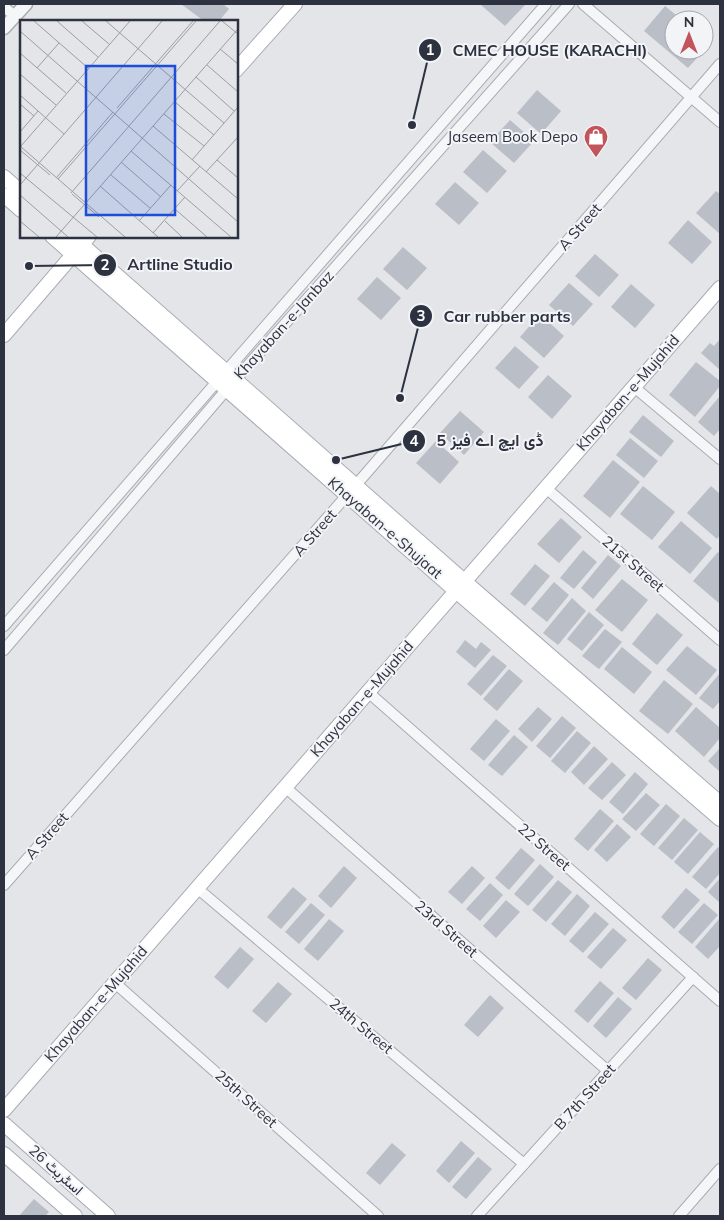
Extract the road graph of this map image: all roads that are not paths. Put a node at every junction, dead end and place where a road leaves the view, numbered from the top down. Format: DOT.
graph roads {
  1 [pos="26,4"];
  2 [pos="295,4"];
  3 [pos="546,4"];
  4 [pos="569,4"];
  5 [pos="583,4"];
  6 [pos="4,6"];
  7 [pos="15,16"];
  8 [pos="4,28"];
  9 [pos="720,64"];
  10 [pos="238,68"];
  11 [pos="692,97"];
  12 [pos="720,122"];
  13 [pos="4,177"];
  14 [pos="20,191"];
  15 [pos="4,195"];
  16 [pos="20,209"];
  17 [pos="60,238"];
  18 [pos="79,243"];
  19 [pos="720,290"];
  20 [pos="4,335"];
  21 [pos="226,380"];
  22 [pos="634,386"];
  23 [pos="720,459"];
  24 [pos="546,488"];
  25 [pos="352,490"];
  26 [pos="460,586"];
  27 [pos="4,626"];
  28 [pos="720,640"];
  29 [pos="4,650"];
  30 [pos="368,692"];
  31 [pos="285,787"];
  32 [pos="720,803"];
  33 [pos="720,819"];
  34 [pos="4,885"];
  35 [pos="198,888"];
  36 [pos="692,977"];
  37 [pos="115,983"];
  38 [pos="720,1001"];
  39 [pos="608,1071"];
  40 [pos="4,1110"];
  41 [pos="4,1124"];
  42 [pos="4,1154"];
  43 [pos="524,1164"];
  44 [pos="720,1169"];
  45 [pos="75,1216"];
  46 [pos="108,1216"];
  47 [pos="378,1216"];
  48 [pos="477,1216"];
  49 [pos="679,1216"];
  1 -- 7 [label="street"];
  2 -- 10 [label="main road"];
  3 -- 21 [label="street, Khayaban-e-Janbaz"];
  4 -- 21 [label="street, Khayaban-e-Janbaz"];
  5 -- 11 [label="street"];
  6 -- 7 [label="street"];
  7 -- 8 [label="street"];
  9 -- 11 [label="street, A Street"];
  11 -- 12 [label="street"];
  11 -- 25 [label="street, A Street"];
  13 -- 14 [label="main road"];
  15 -- 16 [label="main road"];
  17 -- 18 [label="main road, Khayaban-e-Shujaat"];
  18 -- 20 [label="main road"];
  18 -- 21 [label="main road, Khayaban-e-Shujaat"];
  19 -- 22 [label="main road, Khayaban-e-Mujahid"];
  21 -- 25 [label="main road, Khayaban-e-Shujaat"];
  21 -- 27 [label="street, Khayaban-e-Janbaz"];
  21 -- 29 [label="street, Khayaban-e-Janbaz"];
  22 -- 23 [label="street"];
  22 -- 24 [label="main road, Khayaban-e-Mujahid"];
  24 -- 26 [label="main road, Khayaban-e-Mujahid"];
  24 -- 28 [label="street, 21st Street"];
  25 -- 26 [label="main road, Khayaban-e-Shujaat"];
  25 -- 34 [label="street, A Street"];
  26 -- 30 [label="main road, Khayaban-e-Mujahid"];
  26 -- 32 [label="main road, Khayaban-e-Shujaat"];
  26 -- 33 [label="main road, Khayaban-e-Shujaat"];
  30 -- 31 [label="main road, Khayaban-e-Mujahid"];
  30 -- 36 [label="street, 22 Street"];
  31 -- 35 [label="main road, Khayaban-e-Mujahid"];
  31 -- 39 [label="street, 23rd Street"];
  35 -- 37 [label="main road, Khayaban-e-Mujahid"];
  35 -- 43 [label="street, 24th Street"];
  36 -- 38 [label="street, 22 Street"];
  36 -- 39 [label="street, B 7th Street"];
  37 -- 40 [label="main road, Khayaban-e-Mujahid"];
  37 -- 47 [label="street, 25th Street"];
  39 -- 43 [label="street, B 7th Street"];
  41 -- 46 [label="main road, اسٹریٹ 26"];
  42 -- 45 [label="main road, اسٹریٹ 26"];
  43 -- 48 [label="street, B 7th Street"];
  44 -- 49 [label="street"];
}
